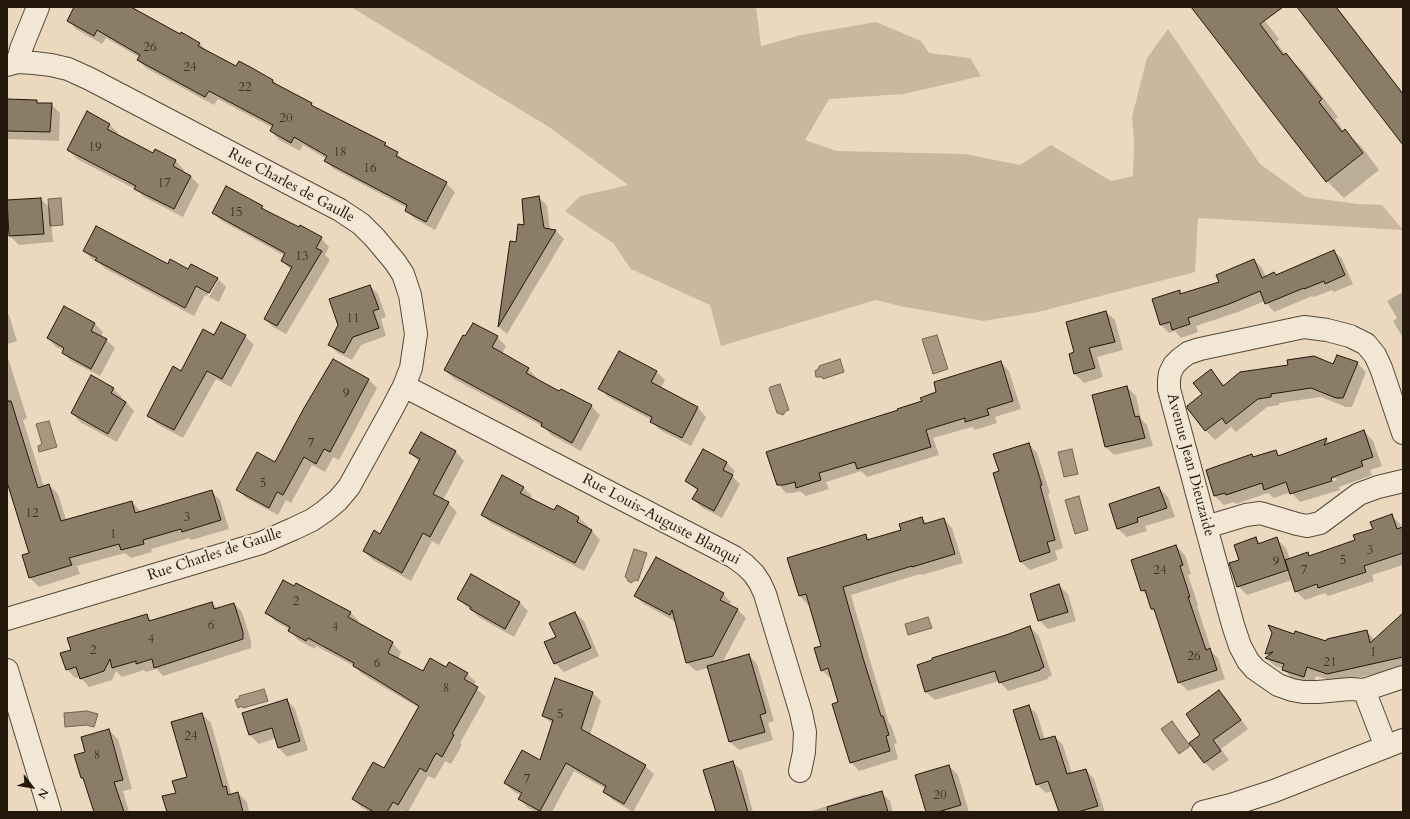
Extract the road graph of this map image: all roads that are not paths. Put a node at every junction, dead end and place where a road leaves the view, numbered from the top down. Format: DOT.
graph roads {
  1 [pos="38,7"];
  2 [pos="13,64"];
  3 [pos="404,386"];
  4 [pos="1403,433"];
  5 [pos="1403,481"];
  6 [pos="1206,527"];
  7 [pos="7,619"];
  8 [pos="7,670"];
  9 [pos="1403,677"];
  10 [pos="1364,690"];
  11 [pos="1394,744"];
  12 [pos="800,771"];
  13 [pos="50,812"];
  14 [pos="1203,812"];
  1 -- 2 [label="street"];
  2 -- 3 [label="street, Rue Charles de Gaulle"];
  3 -- 7 [label="street, Rue Charles de Gaulle"];
  3 -- 12 [label="street, Rue Louis-Auguste Blanqui"];
  4 -- 6 [label="street, Avenue Jean Dieuzaide"];
  5 -- 6 [label="street"];
  6 -- 10 [label="street, Avenue Jean Dieuzaide"];
  8 -- 13 [label="street"];
  9 -- 10 [label="street, Avenue Jean Dieuzaide"];
  10 -- 11 [label="street"];
  11 -- 14 [label="street"];
}
